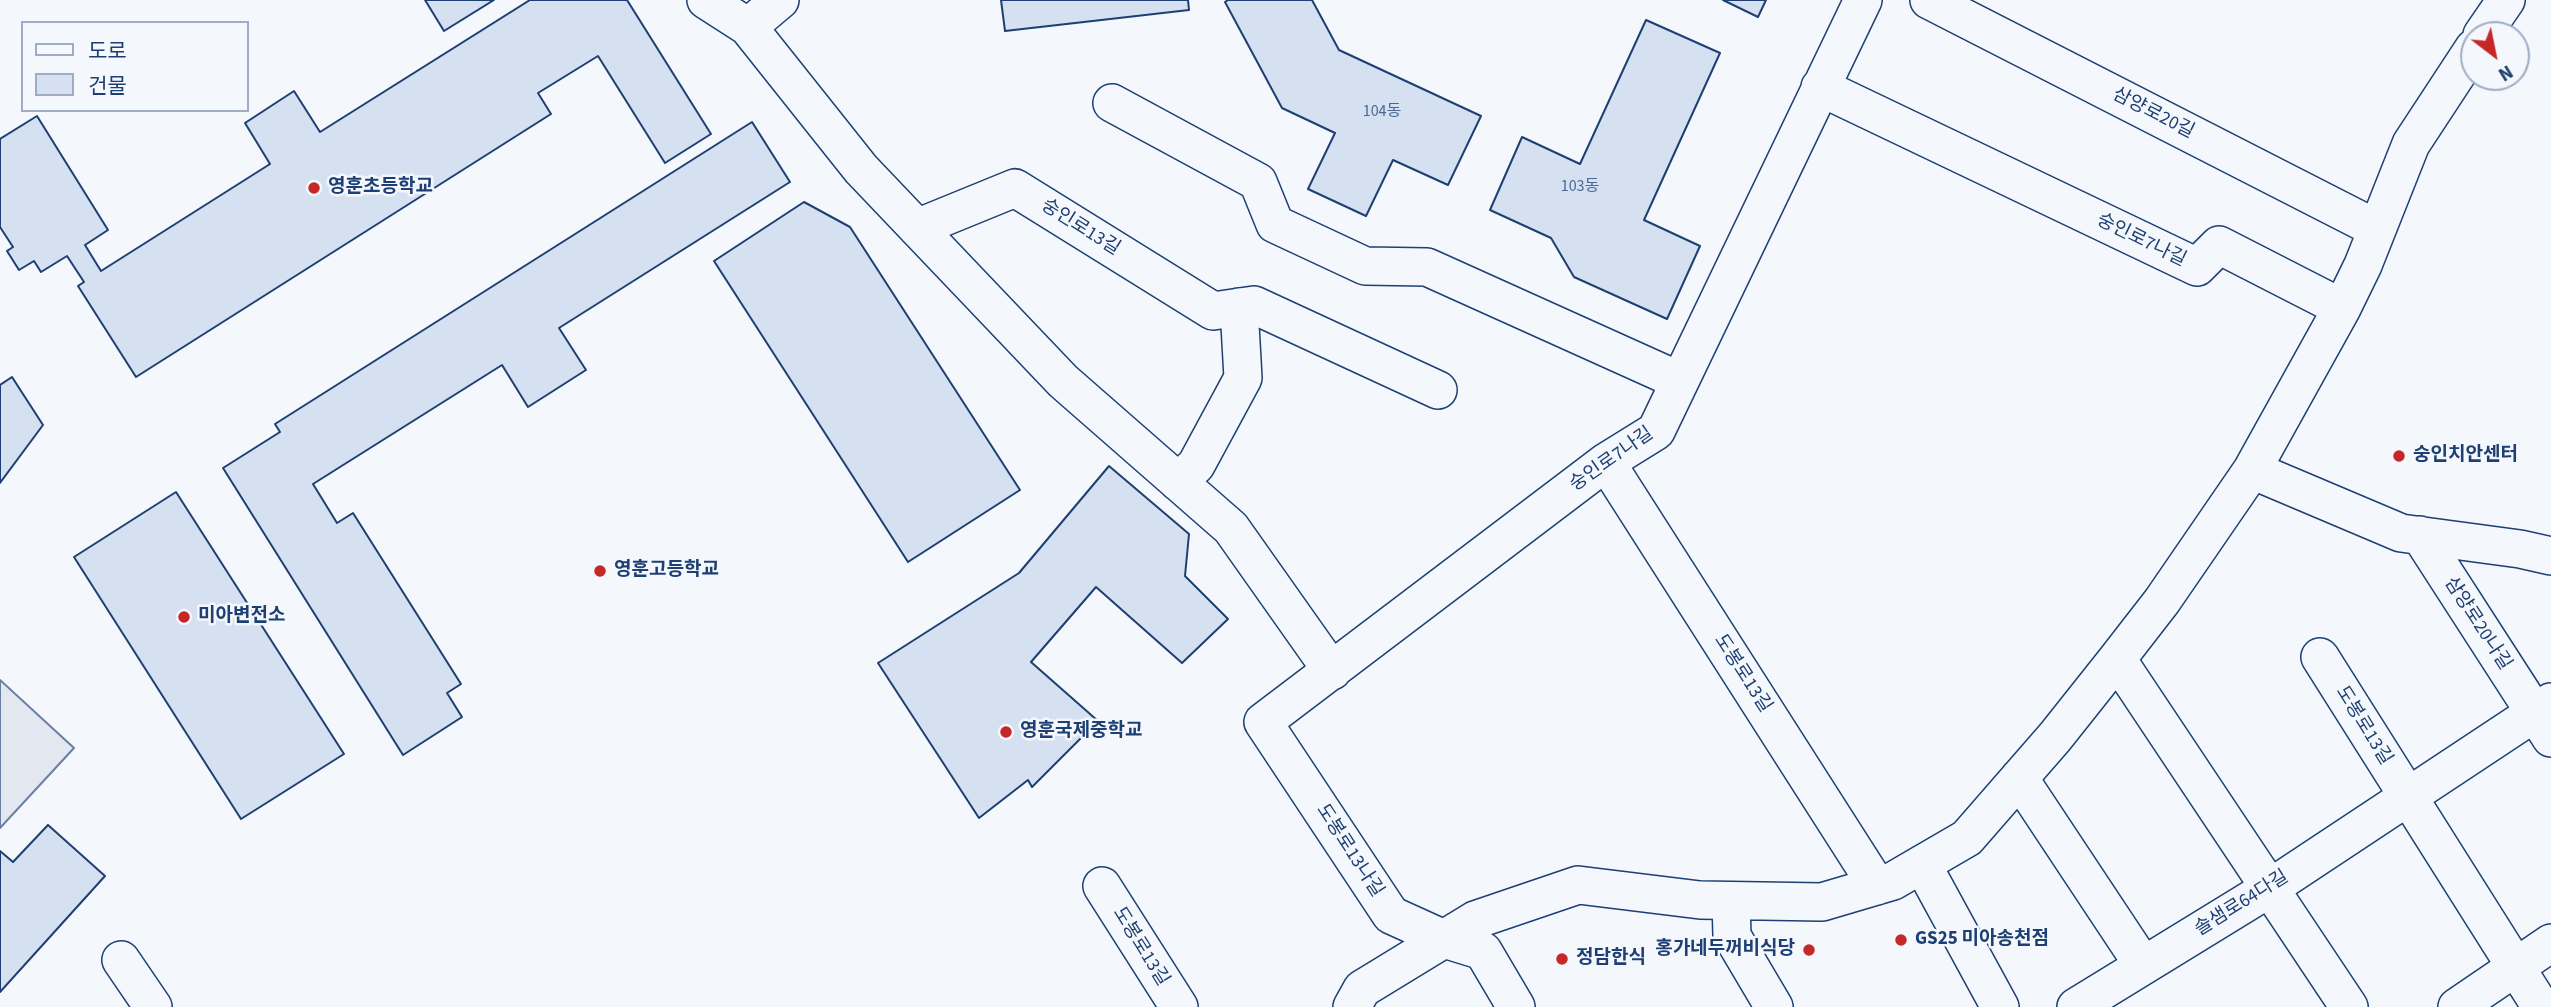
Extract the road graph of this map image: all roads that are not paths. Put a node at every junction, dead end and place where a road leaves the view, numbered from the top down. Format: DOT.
graph roads {
  1 [pos="705,0"];
  2 [pos="780,0"];
  3 [pos="1863,0"];
  4 [pos="1929,0"];
  5 [pos="2506,0"];
  6 [pos="2492,21"];
  7 [pos="748,27"];
  8 [pos="2460,69"];
  9 [pos="1820,87"];
  10 [pos="1112,103"];
  11 [pos="917,228"];
  12 [pos="2377,229"];
  13 [pos="1239,307"];
  14 [pos="2342,308"];
  15 [pos="1680,381"];
  16 [pos="1438,390"];
  17 [pos="1606,462"];
  18 [pos="2252,470"];
  19 [pos="1178,482"];
  20 [pos="2420,536"];
  21 [pos="2551,556"];
  22 [pos="2320,657"];
  23 [pos="2117,659"];
  24 [pos="1332,671"];
  25 [pos="2545,718"];
  26 [pos="2019,778"];
  27 [pos="2406,796"];
  28 [pos="1922,864"];
  29 [pos="1102,886"];
  30 [pos="1877,886"];
  31 [pos="2270,888"];
  32 [pos="1731,901"];
  33 [pos="1444,939"];
  34 [pos="2551,943"];
  35 [pos="121,960"];
  36 [pos="2143,965"];
  37 [pos="2516,967"];
  38 [pos="153,1007"];
  39 [pos="1179,1007"];
  40 [pos="1352,1007"];
  41 [pos="1516,1007"];
  42 [pos="1774,1007"];
  43 [pos="2000,1007"];
  44 [pos="2076,1007"];
  45 [pos="2349,1007"];
  46 [pos="2457,1007"];
  47 [pos="2541,1007"];
  1 -- 7 [label="street"];
  2 -- 7 [label="street"];
  3 -- 9 [label="street, 숭인로7나길"];
  4 -- 12 [label="street, 삼양로20길"];
  5 -- 6 [label="street"];
  7 -- 11 [label="street"];
  8 -- 12 [label="street"];
  9 -- 14 [label="street, 숭인로7나길"];
  9 -- 15 [label="street, 숭인로7나길"];
  10 -- 15 [label="street"];
  11 -- 13 [label="street, 숭인로13길"];
  11 -- 19 [label="street"];
  12 -- 14 [label="street"];
  13 -- 16 [label="street, 숭인로13길"];
  13 -- 19 [label="street"];
  14 -- 18 [label="street"];
  15 -- 17 [label="street, 숭인로7나길"];
  17 -- 24 [label="street, 숭인로7나길"];
  17 -- 30 [label="street, 도봉로13길"];
  18 -- 20 [label="street"];
  18 -- 23 [label="street"];
  19 -- 24 [label="street"];
  20 -- 21 [label="street"];
  20 -- 25 [label="street, 삼양로20나길"];
  22 -- 27 [label="street, 도봉로13길"];
  23 -- 26 [label="street"];
  23 -- 31 [label="street"];
  24 -- 33 [label="street, 도봉로13나길"];
  25 -- 27 [label="street, 솔샘로64다길"];
  26 -- 28 [label="street"];
  26 -- 36 [label="street"];
  27 -- 31 [label="street, 솔샘로64다길"];
  27 -- 37 [label="street"];
  28 -- 30 [label="street"];
  28 -- 43 [label="street"];
  29 -- 39 [label="street, 도봉로13길"];
  30 -- 32 [label="street"];
  31 -- 36 [label="street, 솔샘로64다길"];
  31 -- 45 [label="street"];
  32 -- 33 [label="street"];
  32 -- 42 [label="street"];
  33 -- 40 [label="street"];
  33 -- 41 [label="street, 도봉로13나길"];
  34 -- 37 [label="street"];
  35 -- 38 [label="street"];
  36 -- 44 [label="street, 솔샘로64다길"];
  37 -- 46 [label="street"];
  37 -- 47 [label="street"];
}
